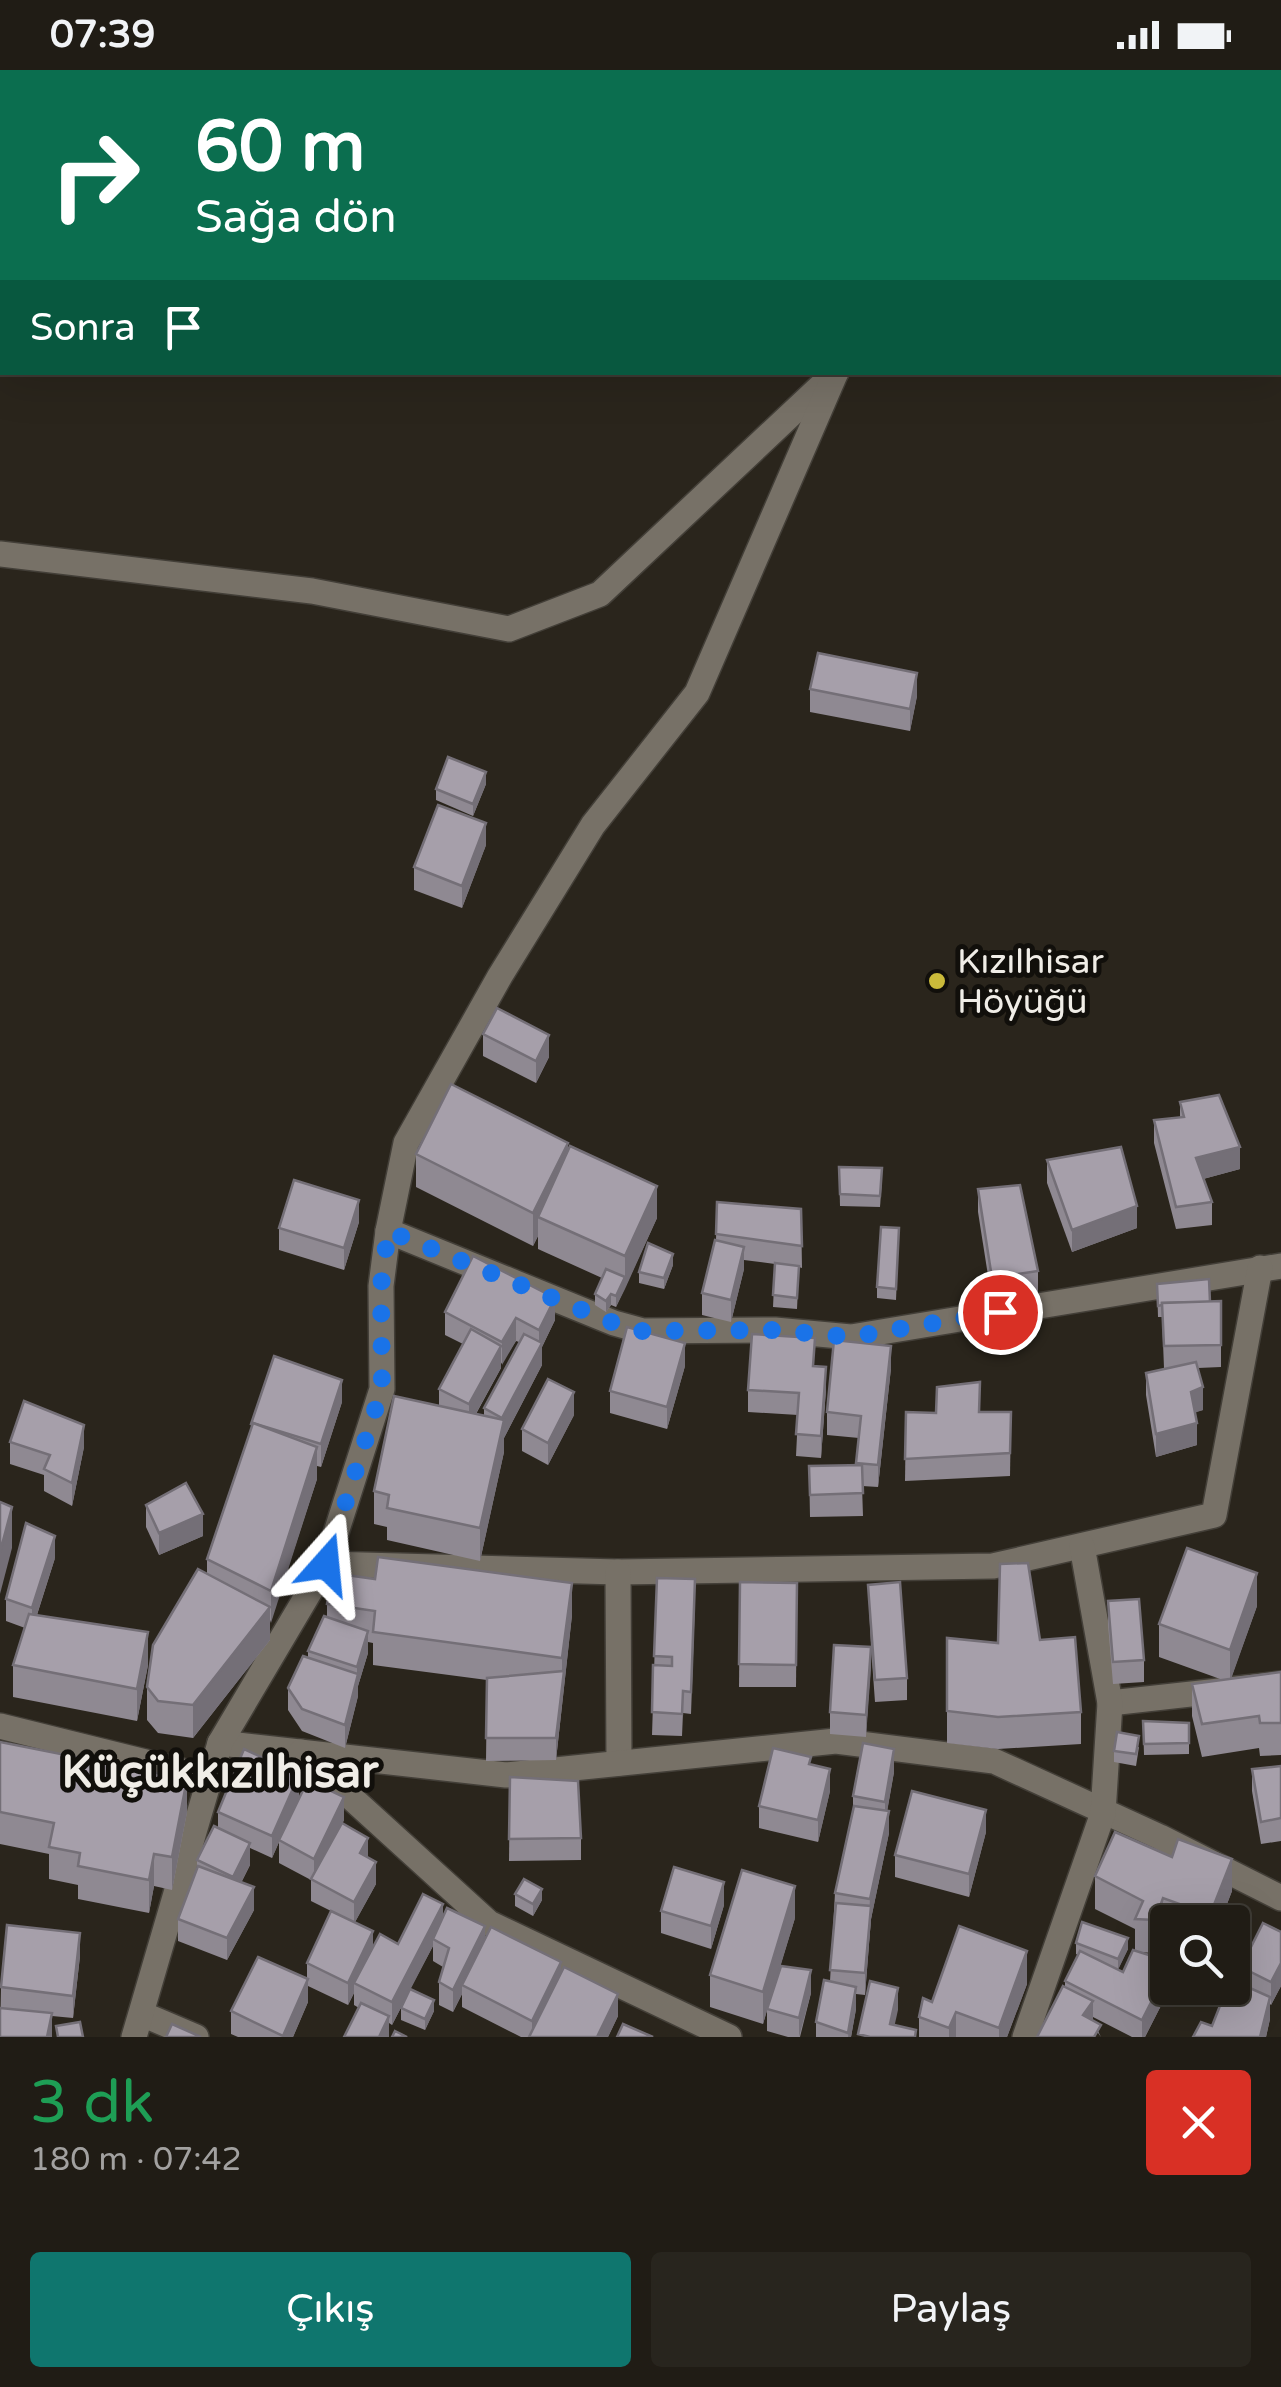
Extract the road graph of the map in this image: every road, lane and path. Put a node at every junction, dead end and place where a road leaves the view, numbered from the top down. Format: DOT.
graph roads {
  1 [pos="833,375"];
  2 [pos="835,375"];
  3 [pos="0,554"];
  4 [pos="388,1231"];
  5 [pos="1270,1267"];
  6 [pos="1082,1546"];
  7 [pos="326,1564"];
  8 [pos="618,1572"];
  9 [pos="1281,1684"];
  10 [pos="1110,1703"];
  11 [pos="0,1726"];
  12 [pos="220,1743"];
  13 [pos="300,1752"];
  14 [pos="619,1763"];
  15 [pos="210,1778"];
  16 [pos="1103,1813"];
  17 [pos="1281,1898"];
  18 [pos="138,2025"];
  19 [pos="196,2037"];
  20 [pos="729,2037"];
  21 [pos="1025,2037"];
  1 -- 3 [label="street"];
  2 -- 4 [label="street"];
  4 -- 5 [label="street"];
  4 -- 7 [label="street"];
  5 -- 6 [label="street"];
  6 -- 8 [label="street"];
  6 -- 10 [label="street"];
  7 -- 8 [label="street"];
  7 -- 12 [label="street"];
  8 -- 14 [label="street"];
  9 -- 10 [label="street"];
  10 -- 16 [label="street"];
  11 -- 15 [label="street"];
  12 -- 13 [label="street"];
  12 -- 15 [label="street"];
  13 -- 14 [label="street"];
  13 -- 20 [label="street"];
  14 -- 16 [label="street"];
  15 -- 18 [label="street"];
  16 -- 17 [label="street"];
  16 -- 21 [label="street"];
  18 -- 19 [label="street"];
}
